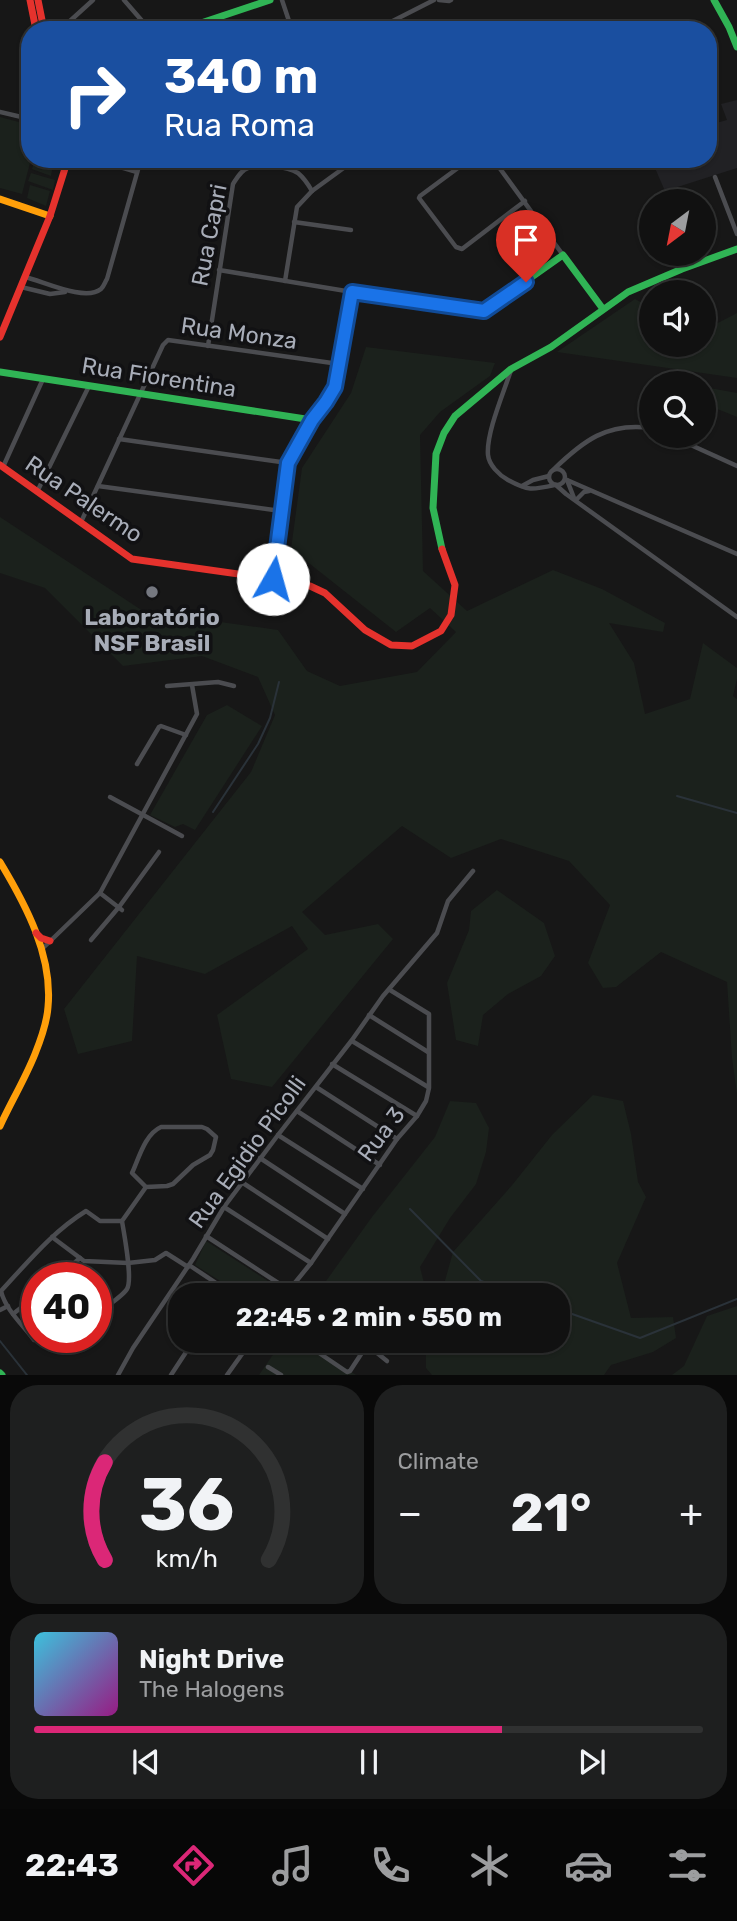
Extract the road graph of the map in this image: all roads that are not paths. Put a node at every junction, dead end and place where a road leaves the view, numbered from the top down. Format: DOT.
graph roads {
  1 [pos="30,0"];
  2 [pos="38,0"];
  3 [pos="93,0"];
  4 [pos="124,0"];
  5 [pos="282,0"];
  6 [pos="437,0"];
  7 [pos="451,0"];
  8 [pos="715,0"];
  9 [pos="265,1"];
  10 [pos="34,21"];
  11 [pos="42,21"];
  12 [pos="70,21"];
  13 [pos="142,21"];
  14 [pos="206,21"];
  15 [pos="289,21"];
  16 [pos="394,21"];
  17 [pos="737,22"];
  18 [pos="729,27"];
  19 [pos="737,47"];
  20 [pos="0,111"];
  21 [pos="21,117"];
  22 [pos="65,168"];
  23 [pos="123,168"];
  24 [pos="138,168"];
  25 [pos="248,168"];
  26 [pos="282,168"];
  27 [pos="343,168"];
  28 [pos="458,168"];
  29 [pos="499,168"];
  30 [pos="137,172"];
  31 [pos="715,177"];
  32 [pos="312,191"];
  33 [pos="0,199"];
  34 [pos="525,201"];
  35 [pos="50,216"];
  36 [pos="294,222"];
  37 [pos="351,230"];
  38 [pos="737,234"];
  39 [pos="737,249"];
  40 [pos="563,255"];
  41 [pos="681,266"];
  42 [pos="682,269"];
  43 [pos="219,270"];
  44 [pos="25,276"];
  45 [pos="285,281"];
  46 [pos="21,287"];
  47 [pos="66,292"];
  48 [pos="352,292"];
  49 [pos="603,309"];
  50 [pos="0,337"];
  51 [pos="208,346"];
  52 [pos="340,365"];
  53 [pos="511,369"];
  54 [pos="0,372"];
  55 [pos="43,379"];
  56 [pos="89,386"];
  57 [pos="141,393"];
  58 [pos="312,420"];
  59 [pos="639,427"];
  60 [pos="119,439"];
  61 [pos="697,448"];
  62 [pos="569,454"];
  63 [pos="288,463"];
  64 [pos="1,466"];
  65 [pos="737,467"];
  66 [pos="553,470"];
  67 [pos="562,470"];
  68 [pos="549,476"];
  69 [pos="566,479"];
  70 [pos="98,485"];
  71 [pos="555,485"];
  72 [pos="521,487"];
  73 [pos="592,490"];
  74 [pos="37,492"];
  75 [pos="575,500"];
  76 [pos="281,511"];
  77 [pos="81,522"];
  78 [pos="737,554"];
  79 [pos="273,579"];
  80 [pos="737,617"];
  81 [pos="192,685"];
  82 [pos="234,686"];
  83 [pos="167,687"];
  84 [pos="186,735"];
  85 [pos="137,764"];
  86 [pos="110,797"];
  87 [pos="143,816"];
  88 [pos="183,836"];
  89 [pos="159,852"];
  90 [pos="0,862"];
  91 [pos="473,871"];
  92 [pos="100,893"];
  93 [pos="120,909"];
  94 [pos="34,932"];
  95 [pos="91,940"];
  96 [pos="50,941"];
  97 [pos="41,949"];
  98 [pos="389,990"];
  99 [pos="369,1015"];
  100 [pos="352,1041"];
  101 [pos="429,1052"];
  102 [pos="332,1065"];
  103 [pos="316,1087"];
  104 [pos="429,1088"];
  105 [pos="297,1111"];
  106 [pos="417,1116"];
  107 [pos="1,1124"];
  108 [pos="278,1135"];
  109 [pos="397,1139"];
  110 [pos="260,1158"];
  111 [pos="380,1165"];
  112 [pos="243,1183"];
  113 [pos="146,1187"];
  114 [pos="363,1189"];
  115 [pos="224,1207"];
  116 [pos="345,1214"];
  117 [pos="122,1221"];
  118 [pos="205,1236"];
  119 [pos="52,1237"];
  120 [pos="328,1238"];
  121 [pos="80,1258"];
  122 [pos="75,1262"];
  123 [pos="128,1263"];
  124 [pos="311,1263"];
  125 [pos="188,1266"];
  126 [pos="213,1283"];
  127 [pos="274,1283"];
  128 [pos="294,1283"];
  129 [pos="112,1301"];
  130 [pos="8,1306"];
  131 [pos="21,1308"];
  132 [pos="0,1310"];
  133 [pos="13,1314"];
  134 [pos="21,1322"];
  135 [pos="185,1353"];
  136 [pos="243,1353"];
  137 [pos="319,1353"];
  138 [pos="362,1353"];
  139 [pos="378,1353"];
  140 [pos="387,1361"];
  141 [pos="268,1367"];
  142 [pos="277,1374"];
  143 [pos="119,1375"];
  144 [pos="171,1375"];
  145 [pos="227,1375"];
  1 -- 10 [label="main road"];
  2 -- 11 [label="main road"];
  3 -- 12 [label="street"];
  4 -- 13 [label="street"];
  5 -- 15 [label="street"];
  6 -- 7 [label="street"];
  6 -- 16 [label="street"];
  8 -- 18 [label="main road"];
  9 -- 14 [label="main road"];
  17 -- 18 [label="street"];
  18 -- 19 [label="main road"];
  20 -- 21 [label="street"];
  22 -- 35 [label="main road"];
  23 -- 30 [label="street"];
  24 -- 30 [label="street"];
  25 -- 43 [label="street, Rua Capri"];
  26 -- 32 [label="street, Rua Capri"];
  27 -- 32 [label="street"];
  28 -- 34 [label="street"];
  29 -- 34 [label="street"];
  30 -- 47 [label="street"];
  31 -- 38 [label="street"];
  32 -- 36 [label="street"];
  33 -- 35 [label="main road"];
  34 -- 40 [label="street"];
  35 -- 44 [label="main road"];
  36 -- 37 [label="street"];
  36 -- 45 [label="street"];
  39 -- 42 [label="main road, Rua Palermo"];
  40 -- 48 [label="main road"];
  40 -- 49 [label="main road"];
  41 -- 42 [label="street"];
  42 -- 49 [label="main road, Rua Palermo"];
  43 -- 45 [label="street"];
  43 -- 51 [label="street, Rua Capri"];
  44 -- 46 [label="main road"];
  44 -- 47 [label="street"];
  45 -- 48 [label="street"];
  46 -- 47 [label="street"];
  46 -- 50 [label="main road"];
  48 -- 52 [label="main road"];
  49 -- 53 [label="main road, Rua Palermo"];
  51 -- 52 [label="street, Rua Monza"];
  51 -- 57 [label="street, Rua Monza"];
  52 -- 58 [label="main road"];
  53 -- 72 [label="street"];
  53 -- 79 [label="main road, Rua Palermo"];
  54 -- 55 [label="main road, Rua Fiorentina"];
  55 -- 56 [label="main road, Rua Fiorentina"];
  55 -- 64 [label="street"];
  56 -- 57 [label="main road, Rua Fiorentina"];
  56 -- 74 [label="street"];
  57 -- 58 [label="main road, Rua Fiorentina"];
  57 -- 60 [label="street, Rua Monza"];
  58 -- 63 [label="main road"];
  59 -- 62 [label="street"];
  60 -- 63 [label="street"];
  60 -- 70 [label="street, Rua Monza"];
  61 -- 65 [label="street"];
  62 -- 66 [label="street"];
  62 -- 67 [label="street"];
  63 -- 76 [label="main road"];
  64 -- 74 [label="main road, Rua Palermo"];
  66 -- 67 [label="street"];
  66 -- 68 [label="street"];
  67 -- 69 [label="street"];
  68 -- 71 [label="street"];
  68 -- 72 [label="street"];
  69 -- 71 [label="street"];
  69 -- 73 [label="street"];
  69 -- 75 [label="street"];
  70 -- 76 [label="street"];
  70 -- 77 [label="street, Rua Monza"];
  71 -- 72 [label="street"];
  71 -- 75 [label="street"];
  73 -- 75 [label="street"];
  73 -- 78 [label="street"];
  74 -- 77 [label="main road, Rua Palermo"];
  75 -- 80 [label="street"];
  76 -- 79 [label="main road"];
  77 -- 79 [label="main road, Rua Palermo"];
  81 -- 82 [label="street"];
  81 -- 83 [label="street"];
  81 -- 84 [label="street"];
  84 -- 85 [label="street"];
  84 -- 87 [label="street"];
  86 -- 87 [label="street"];
  87 -- 88 [label="street"];
  87 -- 92 [label="street"];
  89 -- 93 [label="street"];
  90 -- 94 [label="main road"];
  91 -- 98 [label="street, Rua Egidio Picolli"];
  92 -- 93 [label="street"];
  92 -- 96 [label="street"];
  93 -- 95 [label="street"];
  94 -- 96 [label="main road"];
  94 -- 97 [label="main road"];
  96 -- 97 [label="street"];
  97 -- 107 [label="main road"];
  98 -- 99 [label="street, Rua Egidio Picolli"];
  98 -- 101 [label="street, Rua 3"];
  99 -- 100 [label="street, Rua Egidio Picolli"];
  99 -- 101 [label="street"];
  100 -- 102 [label="street, Rua Egidio Picolli"];
  100 -- 104 [label="street"];
  101 -- 104 [label="street, Rua 3"];
  102 -- 103 [label="street, Rua Egidio Picolli"];
  102 -- 106 [label="street"];
  103 -- 105 [label="street, Rua Egidio Picolli"];
  103 -- 109 [label="street"];
  104 -- 106 [label="street, Rua 3"];
  105 -- 108 [label="street, Rua Egidio Picolli"];
  105 -- 111 [label="street"];
  106 -- 109 [label="street, Rua 3"];
  108 -- 110 [label="street, Rua Egidio Picolli"];
  108 -- 114 [label="street"];
  109 -- 111 [label="street, Rua 3"];
  110 -- 112 [label="street, Rua Egidio Picolli"];
  110 -- 116 [label="street"];
  111 -- 114 [label="street, Rua 3"];
  112 -- 115 [label="street, Rua Egidio Picolli"];
  112 -- 120 [label="street"];
  113 -- 113 [label="street"];
  113 -- 117 [label="street"];
  114 -- 116 [label="street, Rua 3"];
  115 -- 118 [label="street, Rua Egidio Picolli"];
  115 -- 124 [label="street"];
  116 -- 120 [label="street, Rua 3"];
  117 -- 119 [label="street"];
  117 -- 123 [label="street"];
  118 -- 125 [label="street, Rua Egidio Picolli"];
  118 -- 127 [label="street"];
  119 -- 121 [label="street"];
  119 -- 130 [label="street"];
  120 -- 124 [label="street, Rua 3"];
  121 -- 122 [label="street"];
  121 -- 123 [label="street"];
  123 -- 125 [label="street"];
  123 -- 129 [label="street"];
  124 -- 128 [label="street, Rua 3"];
  125 -- 126 [label="street"];
  125 -- 143 [label="street, Rua Egidio Picolli"];
  130 -- 132 [label="street"];
  130 -- 133 [label="street"];
  131 -- 133 [label="street"];
  133 -- 134 [label="street"];
  135 -- 144 [label="street"];
  136 -- 145 [label="street"];
  137 -- 138 [label="street"];
  139 -- 140 [label="street"];
  141 -- 142 [label="street"];
}
